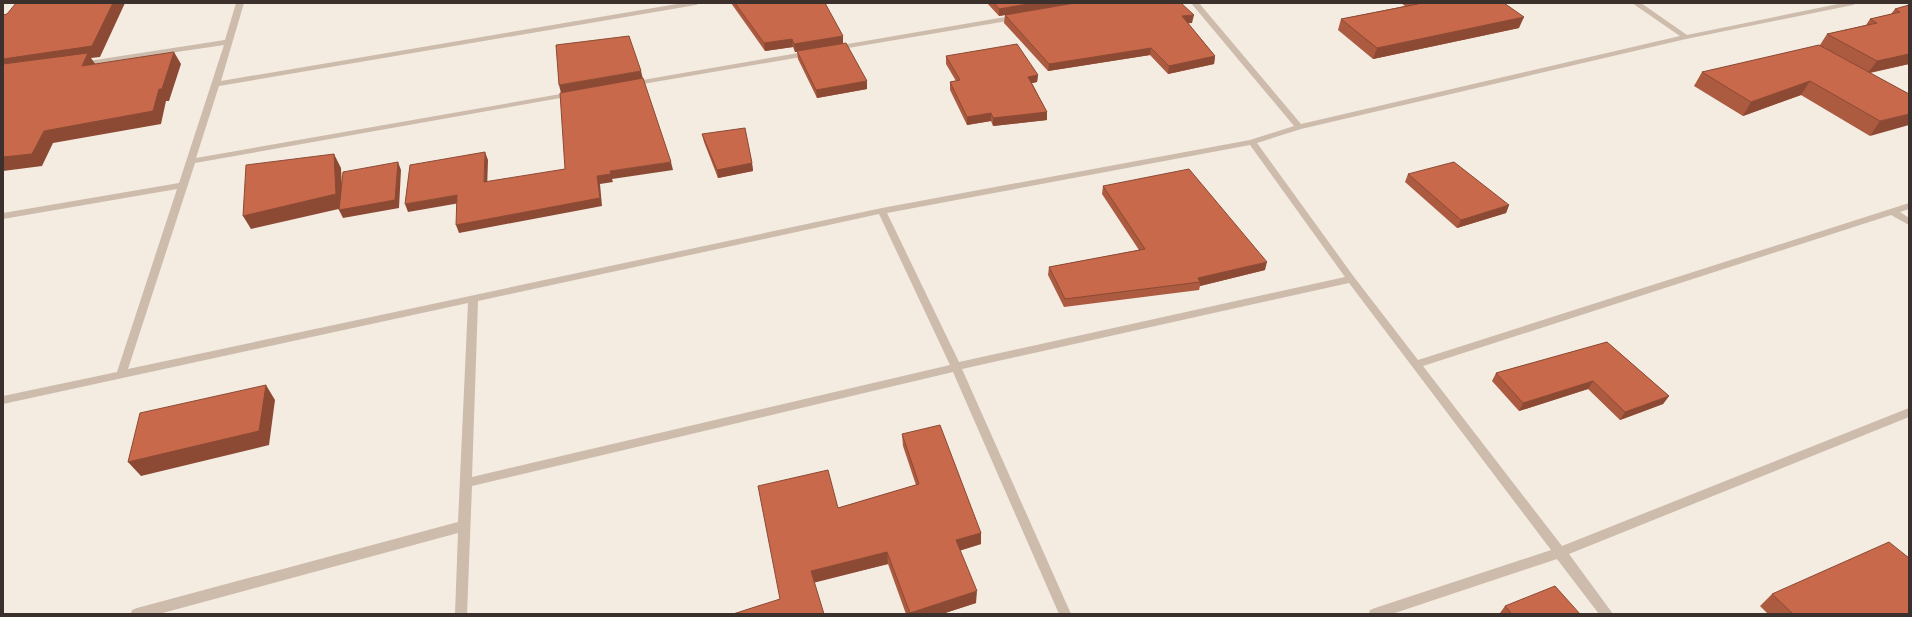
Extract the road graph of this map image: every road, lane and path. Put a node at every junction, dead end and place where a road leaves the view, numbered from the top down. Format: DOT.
graph roads {
  1 [pos="240,3"];
  2 [pos="696,3"];
  3 [pos="1195,3"];
  4 [pos="1636,3"];
  5 [pos="1853,3"];
  6 [pos="1025,15"];
  7 [pos="1686,36"];
  8 [pos="228,42"];
  9 [pos="73,65"];
  10 [pos="216,84"];
  11 [pos="624,85"];
  12 [pos="577,93"];
  13 [pos="1299,127"];
  14 [pos="1252,142"];
  15 [pos="191,160"];
  16 [pos="184,185"];
  17 [pos="1909,206"];
  18 [pos="882,211"];
  19 [pos="1893,212"];
  20 [pos="3,216"];
  21 [pos="1909,222"];
  22 [pos="1351,279"];
  23 [pos="473,299"];
  24 [pos="1417,364"];
  25 [pos="956,367"];
  26 [pos="121,375"];
  27 [pos="3,400"];
  28 [pos="1909,412"];
  29 [pos="465,483"];
  30 [pos="464,526"];
  31 [pos="1558,553"];
  32 [pos="137,614"];
  33 [pos="461,614"];
  34 [pos="1065,614"];
  35 [pos="1374,614"];
  36 [pos="1607,614"];
  1 -- 8 [label="street"];
  2 -- 10 [label="street"];
  3 -- 13 [label="street"];
  4 -- 7 [label="street"];
  5 -- 7 [label="street"];
  6 -- 11 [label="street"];
  7 -- 13 [label="street"];
  8 -- 9 [label="street"];
  8 -- 10 [label="street"];
  10 -- 15 [label="street"];
  12 -- 15 [label="street"];
  13 -- 14 [label="street"];
  14 -- 18 [label="street"];
  14 -- 22 [label="street"];
  15 -- 16 [label="street"];
  16 -- 20 [label="street"];
  16 -- 26 [label="street"];
  17 -- 19 [label="street"];
  18 -- 23 [label="street"];
  18 -- 25 [label="street"];
  19 -- 21 [label="street"];
  19 -- 24 [label="street"];
  22 -- 24 [label="street"];
  22 -- 25 [label="street"];
  23 -- 26 [label="street"];
  23 -- 29 [label="street"];
  24 -- 31 [label="street"];
  25 -- 29 [label="street"];
  25 -- 34 [label="street"];
  26 -- 27 [label="street"];
  28 -- 31 [label="street"];
  29 -- 30 [label="street"];
  30 -- 32 [label="street"];
  30 -- 33 [label="street"];
  31 -- 35 [label="street"];
  31 -- 36 [label="street"];
}
